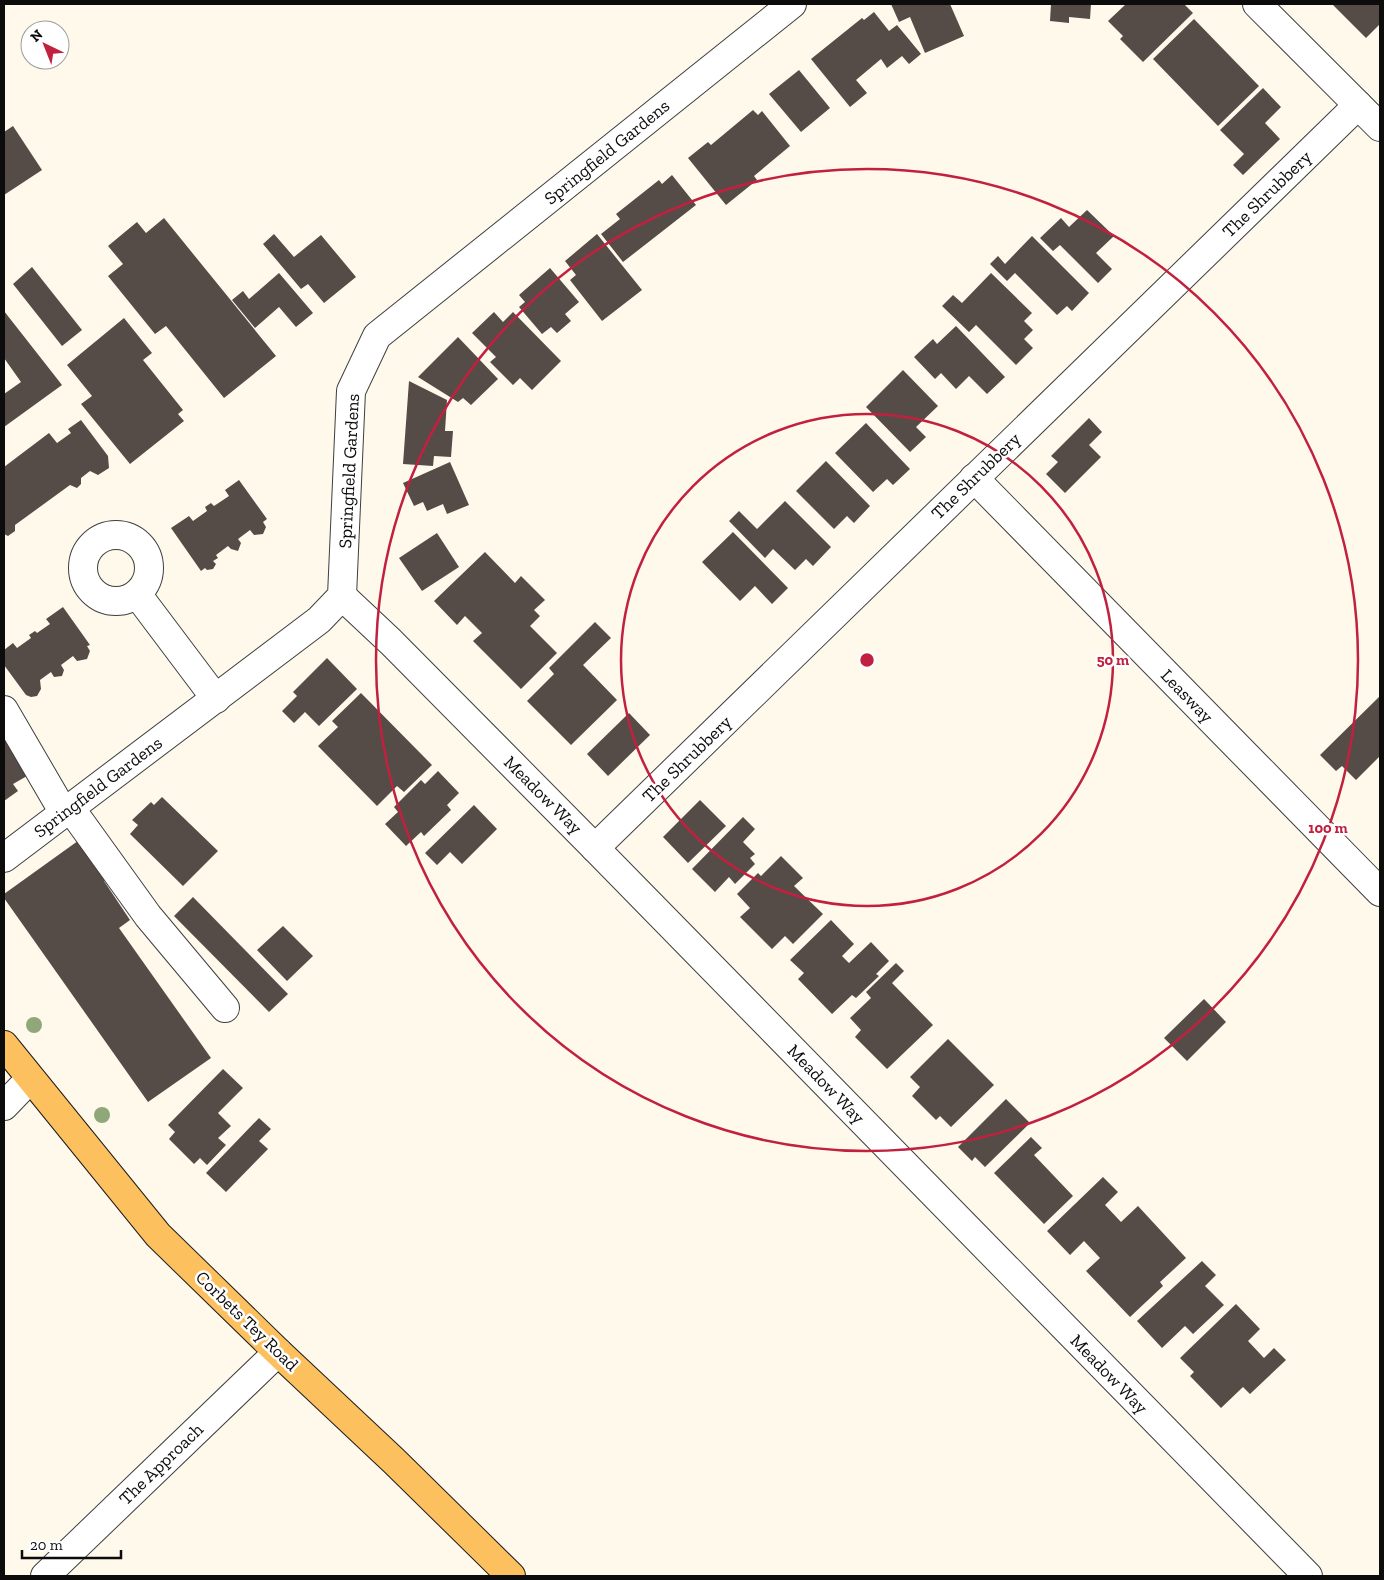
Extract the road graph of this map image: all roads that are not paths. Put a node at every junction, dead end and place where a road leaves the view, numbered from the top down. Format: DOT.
graph roads {
  1 [pos="792,4"];
  2 [pos="1257,4"];
  3 [pos="1358,105"];
  4 [pos="1380,127"];
  5 [pos="974,478"];
  6 [pos="137,594"];
  7 [pos="342,596"];
  8 [pos="216,699"];
  9 [pos="4,710"];
  10 [pos="68,811"];
  11 [pos="595,848"];
  12 [pos="4,858"];
  13 [pos="1380,892"];
  14 [pos="226,1008"];
  15 [pos="4,1045"];
  16 [pos="30,1079"];
  17 [pos="4,1106"];
  18 [pos="278,1352"];
  19 [pos="45,1576"];
  20 [pos="511,1576"];
  21 [pos="1308,1576"];
  1 -- 7 [label="street, Springfield Gardens"];
  2 -- 3 [label="street"];
  3 -- 4 [label="street"];
  3 -- 5 [label="street, The Shrubbery"];
  5 -- 11 [label="street, The Shrubbery"];
  5 -- 13 [label="street, Leasway"];
  6 -- 8 [label="street"];
  7 -- 8 [label="street, Springfield Gardens"];
  7 -- 11 [label="street, Meadow Way"];
  8 -- 10 [label="street, Springfield Gardens"];
  9 -- 10 [label="street"];
  10 -- 12 [label="street, Springfield Gardens"];
  10 -- 14 [label="street"];
  11 -- 21 [label="street, Meadow Way"];
  15 -- 16 [label="main road, Corbets Tey Road"];
  16 -- 17 [label="street"];
  16 -- 18 [label="main road, Corbets Tey Road"];
  18 -- 19 [label="street, The Approach"];
  18 -- 20 [label="main road, Corbets Tey Road"];
}
